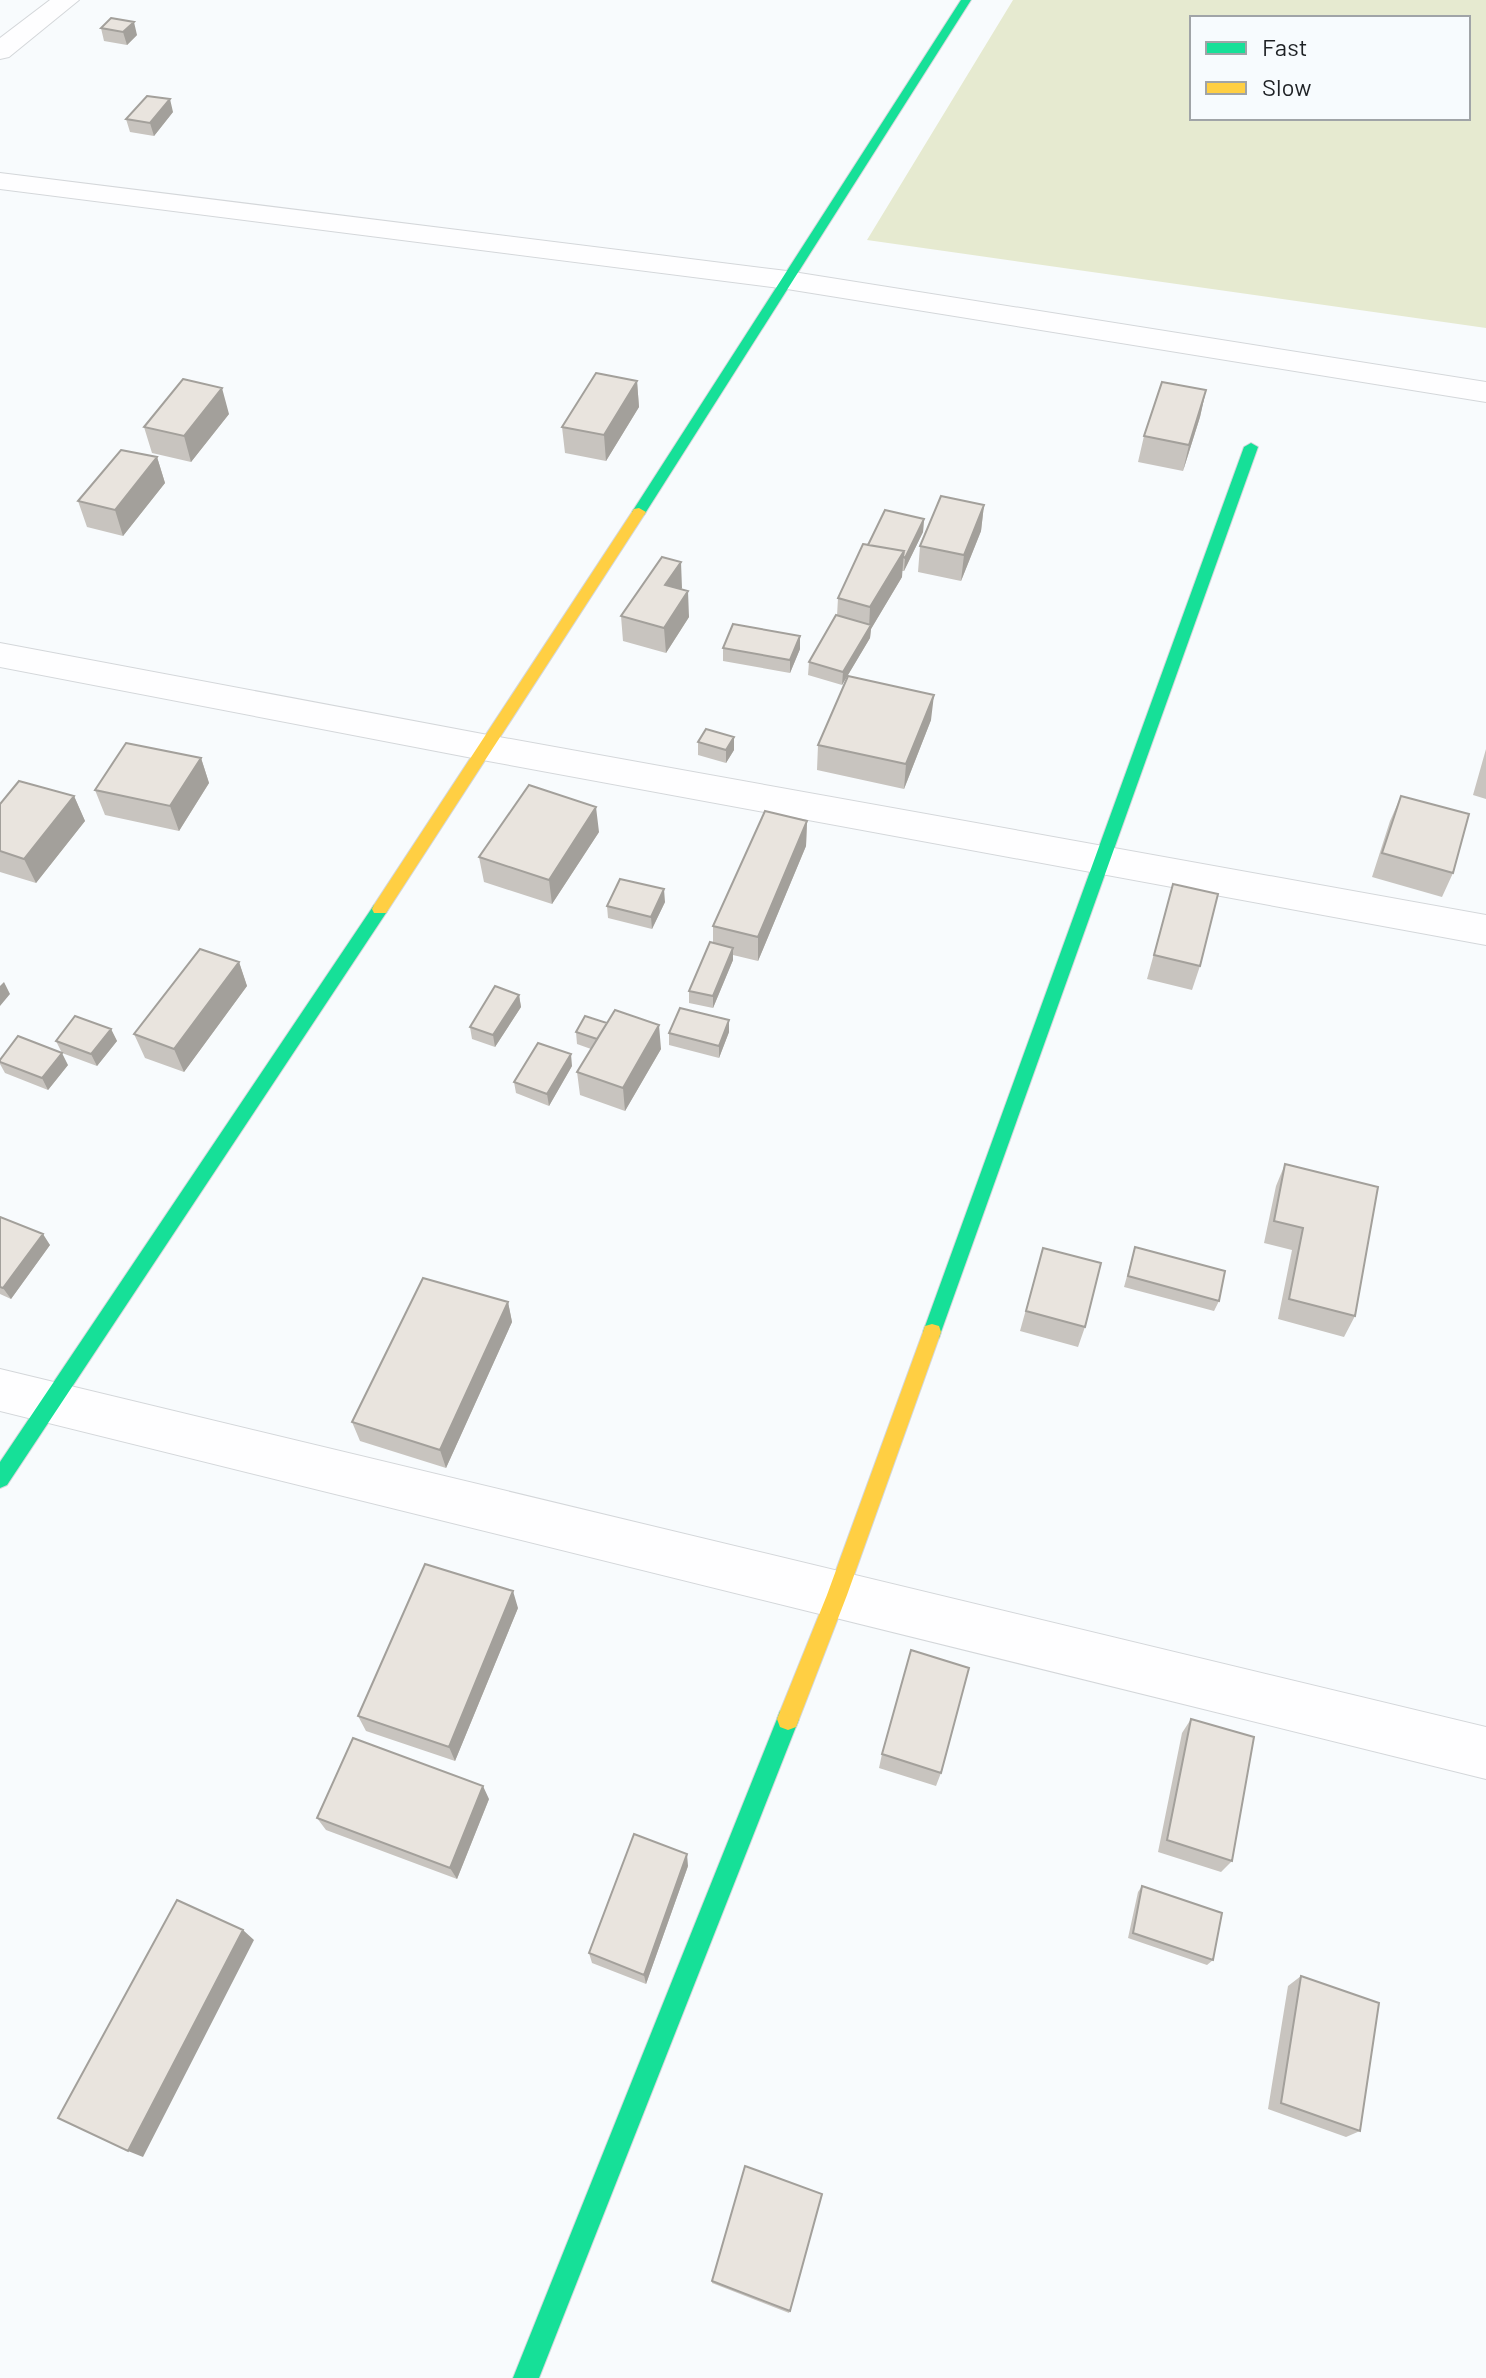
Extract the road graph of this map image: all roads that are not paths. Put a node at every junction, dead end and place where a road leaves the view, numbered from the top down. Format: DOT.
graph roads {
  1 [pos="66,0"];
  2 [pos="966,0"];
  3 [pos="0,51"];
  4 [pos="0,181"];
  5 [pos="787,280"];
  6 [pos="1486,392"];
  7 [pos="1251,447"];
  8 [pos="0,655"];
  9 [pos="488,748"];
  10 [pos="1103,860"];
  11 [pos="1486,930"];
  12 [pos="0,1390"];
  13 [pos="50,1403"];
  14 [pos="0,1479"];
  15 [pos="837,1595"];
  16 [pos="1486,1753"];
  17 [pos="526,2378"];
  1 -- 3 [label="street"];
  2 -- 5 [label="street"];
  4 -- 5 [label="street"];
  5 -- 6 [label="street"];
  5 -- 9 [label="street"];
  7 -- 10 [label="street"];
  8 -- 9 [label="street"];
  9 -- 10 [label="street"];
  9 -- 13 [label="street"];
  10 -- 11 [label="street"];
  10 -- 15 [label="street"];
  12 -- 13 [label="street"];
  13 -- 14 [label="street"];
  13 -- 15 [label="street"];
  15 -- 16 [label="street"];
  15 -- 17 [label="street"];
}
